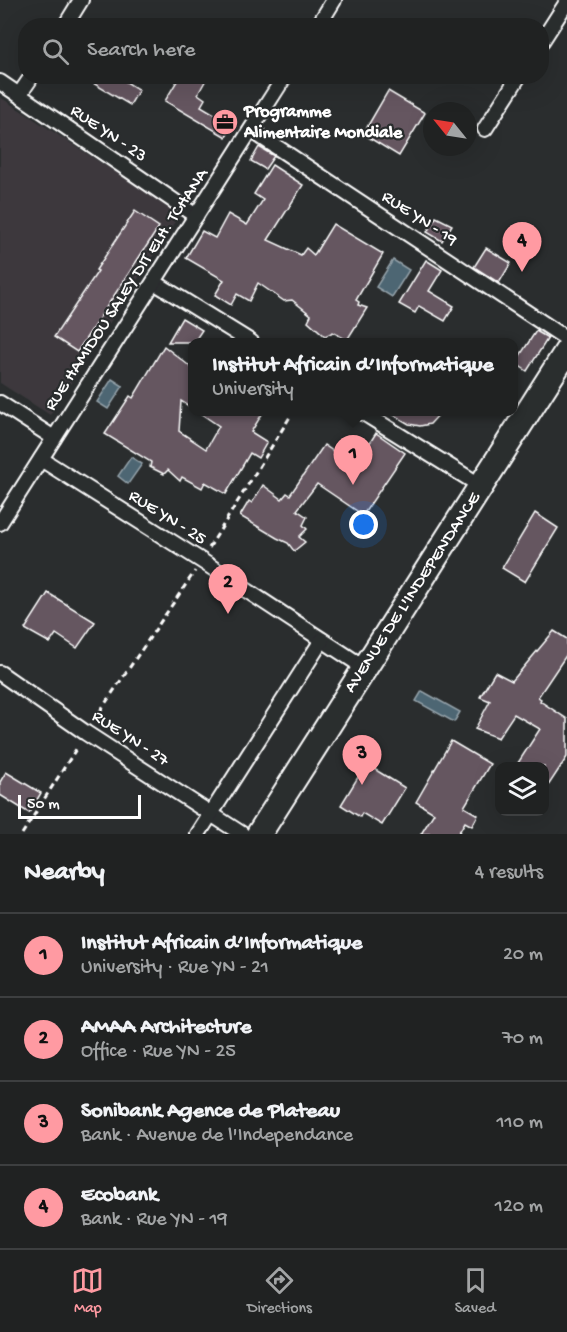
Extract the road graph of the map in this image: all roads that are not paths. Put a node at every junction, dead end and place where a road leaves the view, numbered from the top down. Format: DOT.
graph roads {
  1 [pos="81,0"];
  2 [pos="334,0"];
  3 [pos="567,2"];
  4 [pos="70,18"];
  5 [pos="323,18"];
  6 [pos="549,31"];
  7 [pos="0,82"];
  8 [pos="27,84"];
  9 [pos="280,84"];
  10 [pos="514,84"];
  11 [pos="19,95"];
  12 [pos="485,129"];
  13 [pos="251,130"];
  14 [pos="196,216"];
  15 [pos="154,282"];
  16 [pos="245,338"];
  17 [pos="567,339"];
  18 [pos="567,351"];
  19 [pos="0,403"];
  20 [pos="370,416"];
  21 [pos="54,438"];
  22 [pos="41,459"];
  23 [pos="481,486"];
  24 [pos="0,523"];
  25 [pos="322,640"];
  26 [pos="365,668"];
  27 [pos="0,673"];
  28 [pos="211,813"];
  29 [pos="198,834"];
  30 [pos="242,834"];
  31 [pos="259,834"];
  1 -- 4 [label="street"];
  2 -- 5 [label="street"];
  3 -- 6 [label="street"];
  7 -- 11 [label="street, RUE YN - 23"];
  8 -- 11 [label="street"];
  9 -- 13 [label="street, RUE HAMIDOU SALEY DIT ELH. TCHANA"];
  10 -- 12 [label="street"];
  11 -- 14 [label="street, RUE YN - 23"];
  13 -- 14 [label="street, RUE HAMIDOU SALEY DIT ELH. TCHANA"];
  13 -- 17 [label="street, RUE YN - 19"];
  14 -- 15 [label="street, RUE HAMIDOU SALEY DIT ELH. TCHANA"];
  15 -- 16 [label="street"];
  15 -- 21 [label="street, RUE HAMIDOU SALEY DIT ELH. TCHANA"];
  18 -- 23 [label="highway, AVENUE DE L'INDEPENDANCE"];
  19 -- 21 [label="street"];
  20 -- 23 [label="street"];
  21 -- 22 [label="street, RUE HAMIDOU SALEY DIT ELH. TCHANA"];
  22 -- 24 [label="street, RUE HAMIDOU SALEY DIT ELH. TCHANA"];
  22 -- 25 [label="street, RUE YN - 25"];
  23 -- 26 [label="highway, AVENUE DE L'INDEPENDANCE"];
  25 -- 26 [label="street, RUE YN - 25"];
  25 -- 28 [label="street"];
  26 -- 31 [label="highway, AVENUE DE L'INDEPENDANCE"];
  27 -- 28 [label="street, RUE YN - 27"];
  28 -- 29 [label="street"];
  28 -- 30 [label="street, RUE YN - 27"];
}
